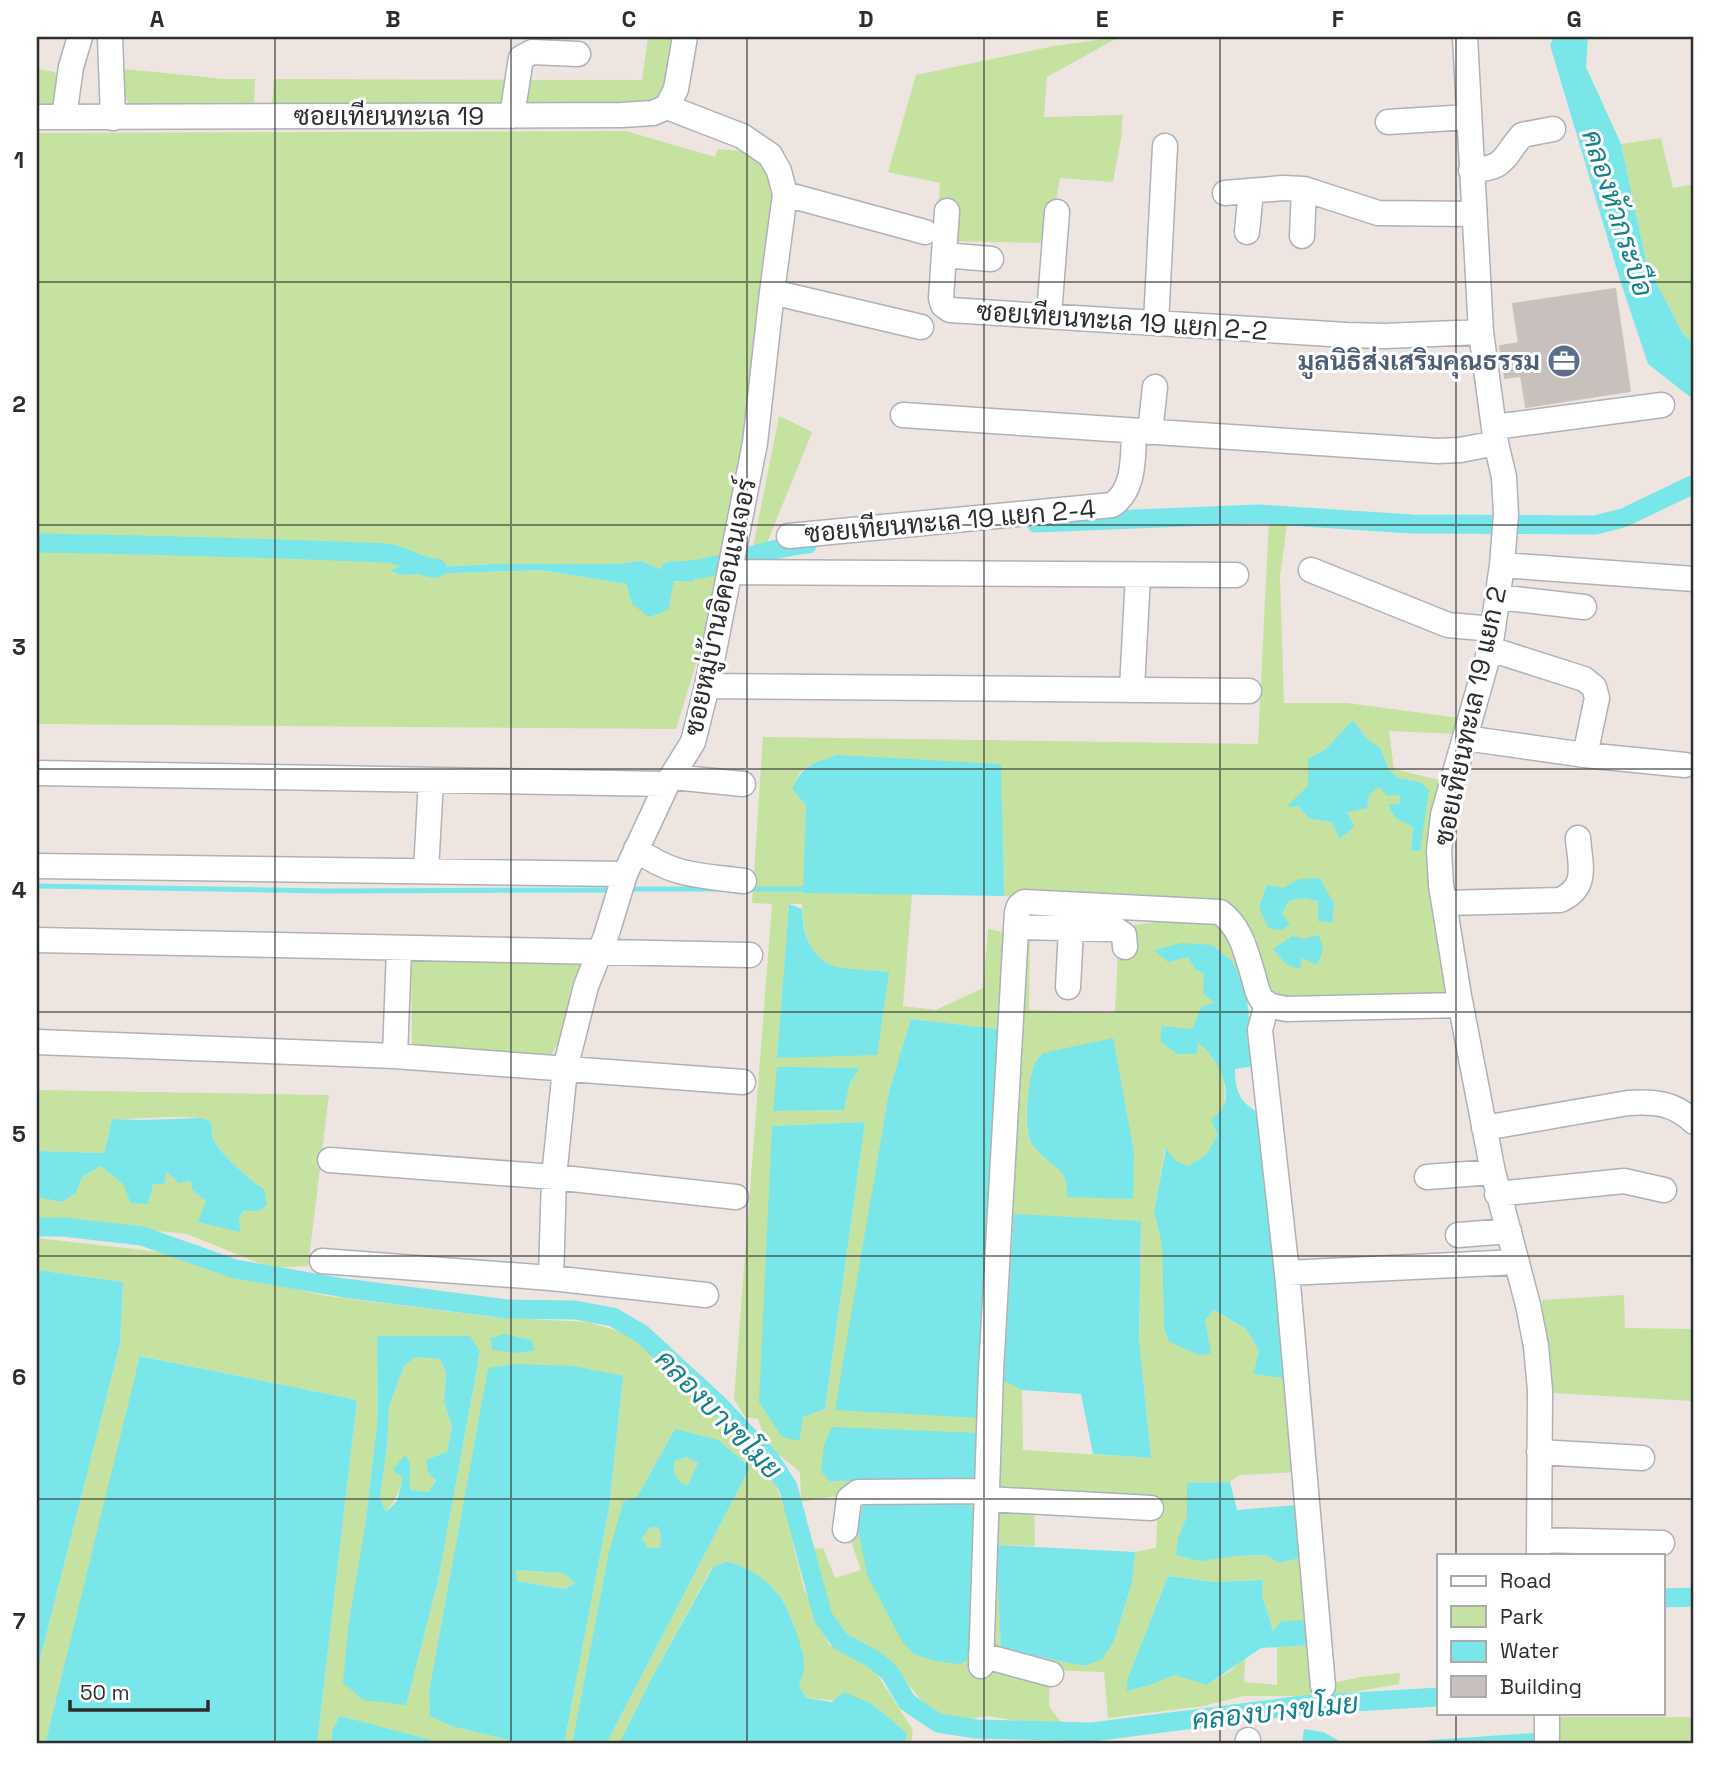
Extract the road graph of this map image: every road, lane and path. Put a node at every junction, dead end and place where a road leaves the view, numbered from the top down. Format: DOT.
graph roads {
  1 [pos="685,37"];
  2 [pos="1465,37"];
  3 [pos="78,46"];
  4 [pos="109,48"];
  5 [pos="578,54"];
  6 [pos="667,107"];
  7 [pos="512,116"];
  8 [pos="37,117"];
  9 [pos="64,117"];
  10 [pos="1468,117"];
  11 [pos="113,118"];
  12 [pos="1388,122"];
  13 [pos="1553,129"];
  14 [pos="1165,146"];
  15 [pos="1471,170"];
  16 [pos="1304,189"];
  17 [pos="1251,191"];
  18 [pos="1225,193"];
  19 [pos="785,194"];
  20 [pos="947,211"];
  21 [pos="1058,212"];
  22 [pos="1473,214"];
  23 [pos="925,232"];
  24 [pos="1247,232"];
  25 [pos="1303,236"];
  26 [pos="944,255"];
  27 [pos="991,259"];
  28 [pos="772,292"];
  29 [pos="1049,315"];
  30 [pos="1156,323"];
  31 [pos="920,327"];
  32 [pos="1481,332"];
  33 [pos="1155,387"];
  34 [pos="1662,405"];
  35 [pos="903,415"];
  36 [pos="1142,432"];
  37 [pos="1495,435"];
  38 [pos="789,536"];
  39 [pos="1502,565"];
  40 [pos="1311,570"];
  41 [pos="731,572"];
  42 [pos="1138,575"];
  43 [pos="1236,575"];
  44 [pos="1694,579"];
  45 [pos="1498,597"];
  46 [pos="1584,607"];
  47 [pos="1491,639"];
  48 [pos="707,686"];
  49 [pos="1132,688"];
  50 [pos="1249,691"];
  51 [pos="1465,738"];
  52 [pos="1585,755"];
  53 [pos="1685,765"];
  54 [pos="37,773"];
  55 [pos="431,780"];
  56 [pos="670,780"];
  57 [pos="743,784"];
  58 [pos="1578,838"];
  59 [pos="636,849"];
  60 [pos="37,866"];
  61 [pos="426,870"];
  62 [pos="744,881"];
  63 [pos="622,885"];
  64 [pos="1444,903"];
  65 [pos="1016,927"];
  66 [pos="1071,929"];
  67 [pos="37,940"];
  68 [pos="1125,947"];
  69 [pos="399,949"];
  70 [pos="599,954"];
  71 [pos="750,955"];
  72 [pos="1068,988"];
  73 [pos="1266,1003"];
  74 [pos="1461,1005"];
  75 [pos="37,1042"];
  76 [pos="395,1056"];
  77 [pos="565,1069"];
  78 [pos="743,1082"];
  79 [pos="1694,1122"];
  80 [pos="1484,1128"];
  81 [pos="330,1160"];
  82 [pos="554,1177"];
  83 [pos="1427,1178"];
  84 [pos="1495,1183"];
  85 [pos="1664,1190"];
  86 [pos="736,1197"];
  87 [pos="1509,1231"];
  88 [pos="1458,1236"];
  89 [pos="322,1261"];
  90 [pos="1517,1262"];
  91 [pos="1287,1273"];
  92 [pos="551,1278"];
  93 [pos="706,1295"];
  94 [pos="1539,1452"];
  95 [pos="1642,1458"];
  96 [pos="987,1495"];
  97 [pos="1151,1508"];
  98 [pos="845,1530"];
  99 [pos="1662,1543"];
  100 [pos="1540,1547"];
  101 [pos="1051,1674"];
  102 [pos="1323,1686"];
  103 [pos="1547,1714"];
  104 [pos="1547,1744"];
  1 -- 6 [label="street"];
  2 -- 10 [label="street, ซอยเทียนทะเล 19 แยก 2"];
  3 -- 4 [label="street"];
  3 -- 9 [label="street"];
  4 -- 11 [label="street"];
  5 -- 7 [label="street"];
  6 -- 7 [label="street, ซอยเทียนทะเล 19"];
  6 -- 19 [label="street, ซอยหมู่บ้านอิคอนเนเจอร์"];
  7 -- 11 [label="street, ซอยเทียนทะเล 19"];
  8 -- 9 [label="street, ซอยเทียนทะเล 19"];
  9 -- 11 [label="street, ซอยเทียนทะเล 19"];
  10 -- 12 [label="street"];
  10 -- 15 [label="street, ซอยเทียนทะเล 19 แยก 2"];
  13 -- 15 [label="street"];
  14 -- 30 [label="street"];
  15 -- 22 [label="street, ซอยเทียนทะเล 19 แยก 2"];
  16 -- 17 [label="street"];
  16 -- 22 [label="street"];
  16 -- 25 [label="street"];
  17 -- 18 [label="street"];
  17 -- 24 [label="street"];
  19 -- 23 [label="street"];
  19 -- 28 [label="street, ซอยหมู่บ้านอิคอนเนเจอร์"];
  20 -- 26 [label="street, ซอยเทียนทะเล 19 แยก 2-2"];
  21 -- 29 [label="street"];
  22 -- 32 [label="street, ซอยเทียนทะเล 19 แยก 2"];
  26 -- 27 [label="street"];
  26 -- 29 [label="street, ซอยเทียนทะเล 19 แยก 2-2"];
  28 -- 31 [label="street"];
  28 -- 41 [label="street, ซอยหมู่บ้านอิคอนเนเจอร์"];
  29 -- 30 [label="street, ซอยเทียนทะเล 19 แยก 2-2"];
  30 -- 32 [label="street, ซอยเทียนทะเล 19 แยก 2-2"];
  32 -- 37 [label="street, ซอยเทียนทะเล 19 แยก 2"];
  33 -- 36 [label="street, ซอยเทียนทะเล 19 แยก 2-4"];
  34 -- 37 [label="street"];
  35 -- 36 [label="street"];
  36 -- 37 [label="street"];
  36 -- 38 [label="street, ซอยเทียนทะเล 19 แยก 2-4"];
  37 -- 39 [label="street, ซอยเทียนทะเล 19 แยก 2"];
  39 -- 44 [label="street"];
  39 -- 45 [label="street, ซอยเทียนทะเล 19 แยก 2"];
  40 -- 47 [label="street"];
  41 -- 42 [label="street"];
  41 -- 48 [label="street, ซอยหมู่บ้านอิคอนเนเจอร์"];
  42 -- 43 [label="street"];
  42 -- 49 [label="street"];
  45 -- 46 [label="street"];
  45 -- 47 [label="street, ซอยเทียนทะเล 19 แยก 2"];
  47 -- 51 [label="street, ซอยเทียนทะเล 19 แยก 2"];
  47 -- 52 [label="street"];
  48 -- 49 [label="street"];
  48 -- 56 [label="street, ซอยหมู่บ้านอิคอนเนเจอร์"];
  49 -- 50 [label="street"];
  51 -- 52 [label="street"];
  51 -- 64 [label="street, ซอยเทียนทะเล 19 แยก 2"];
  52 -- 53 [label="street"];
  54 -- 55 [label="street"];
  55 -- 56 [label="street"];
  55 -- 61 [label="street"];
  56 -- 57 [label="street"];
  56 -- 59 [label="street, ซอยหมู่บ้านอิคอนเนเจอร์"];
  58 -- 64 [label="street"];
  59 -- 62 [label="street"];
  59 -- 63 [label="street, ซอยหมู่บ้านอิคอนเนเจอร์"];
  60 -- 61 [label="street"];
  61 -- 63 [label="street"];
  63 -- 70 [label="street, ซอยหมู่บ้านอิคอนเนเจอร์"];
  64 -- 74 [label="street, ซอยเทียนทะเล 19 แยก 2"];
  65 -- 66 [label="street"];
  65 -- 73 [label="street"];
  65 -- 96 [label="street"];
  66 -- 68 [label="street"];
  66 -- 72 [label="street"];
  67 -- 69 [label="street"];
  69 -- 70 [label="street"];
  69 -- 76 [label="street"];
  70 -- 71 [label="street"];
  70 -- 77 [label="street, ซอยหมู่บ้านอิคอนเนเจอร์"];
  73 -- 74 [label="street"];
  73 -- 91 [label="street"];
  74 -- 80 [label="street, ซอยเทียนทะเล 19 แยก 2"];
  75 -- 76 [label="street"];
  76 -- 77 [label="street"];
  77 -- 78 [label="street"];
  77 -- 82 [label="street, ซอยหมู่บ้านอิคอนเนเจอร์"];
  79 -- 80 [label="street"];
  80 -- 84 [label="street, ซอยเทียนทะเล 19 แยก 2"];
  81 -- 82 [label="street"];
  82 -- 86 [label="street"];
  82 -- 92 [label="street, ซอยหมู่บ้านอิคอนเนเจอร์"];
  83 -- 84 [label="street"];
  84 -- 85 [label="street"];
  84 -- 87 [label="street, ซอยเทียนทะเล 19 แยก 2"];
  87 -- 88 [label="street"];
  87 -- 90 [label="street, ซอยเทียนทะเล 19 แยก 2"];
  89 -- 92 [label="street"];
  90 -- 91 [label="street"];
  90 -- 94 [label="street, ซอยเทียนทะเล 19 แยก 2"];
  91 -- 102 [label="street"];
  92 -- 93 [label="street"];
  94 -- 95 [label="street"];
  94 -- 100 [label="street, ซอยเทียนทะเล 19 แยก 2"];
  96 -- 97 [label="street"];
  96 -- 98 [label="street"];
  96 -- 101 [label="street"];
  99 -- 100 [label="street"];
  103 -- 104 [label="street"];
}
